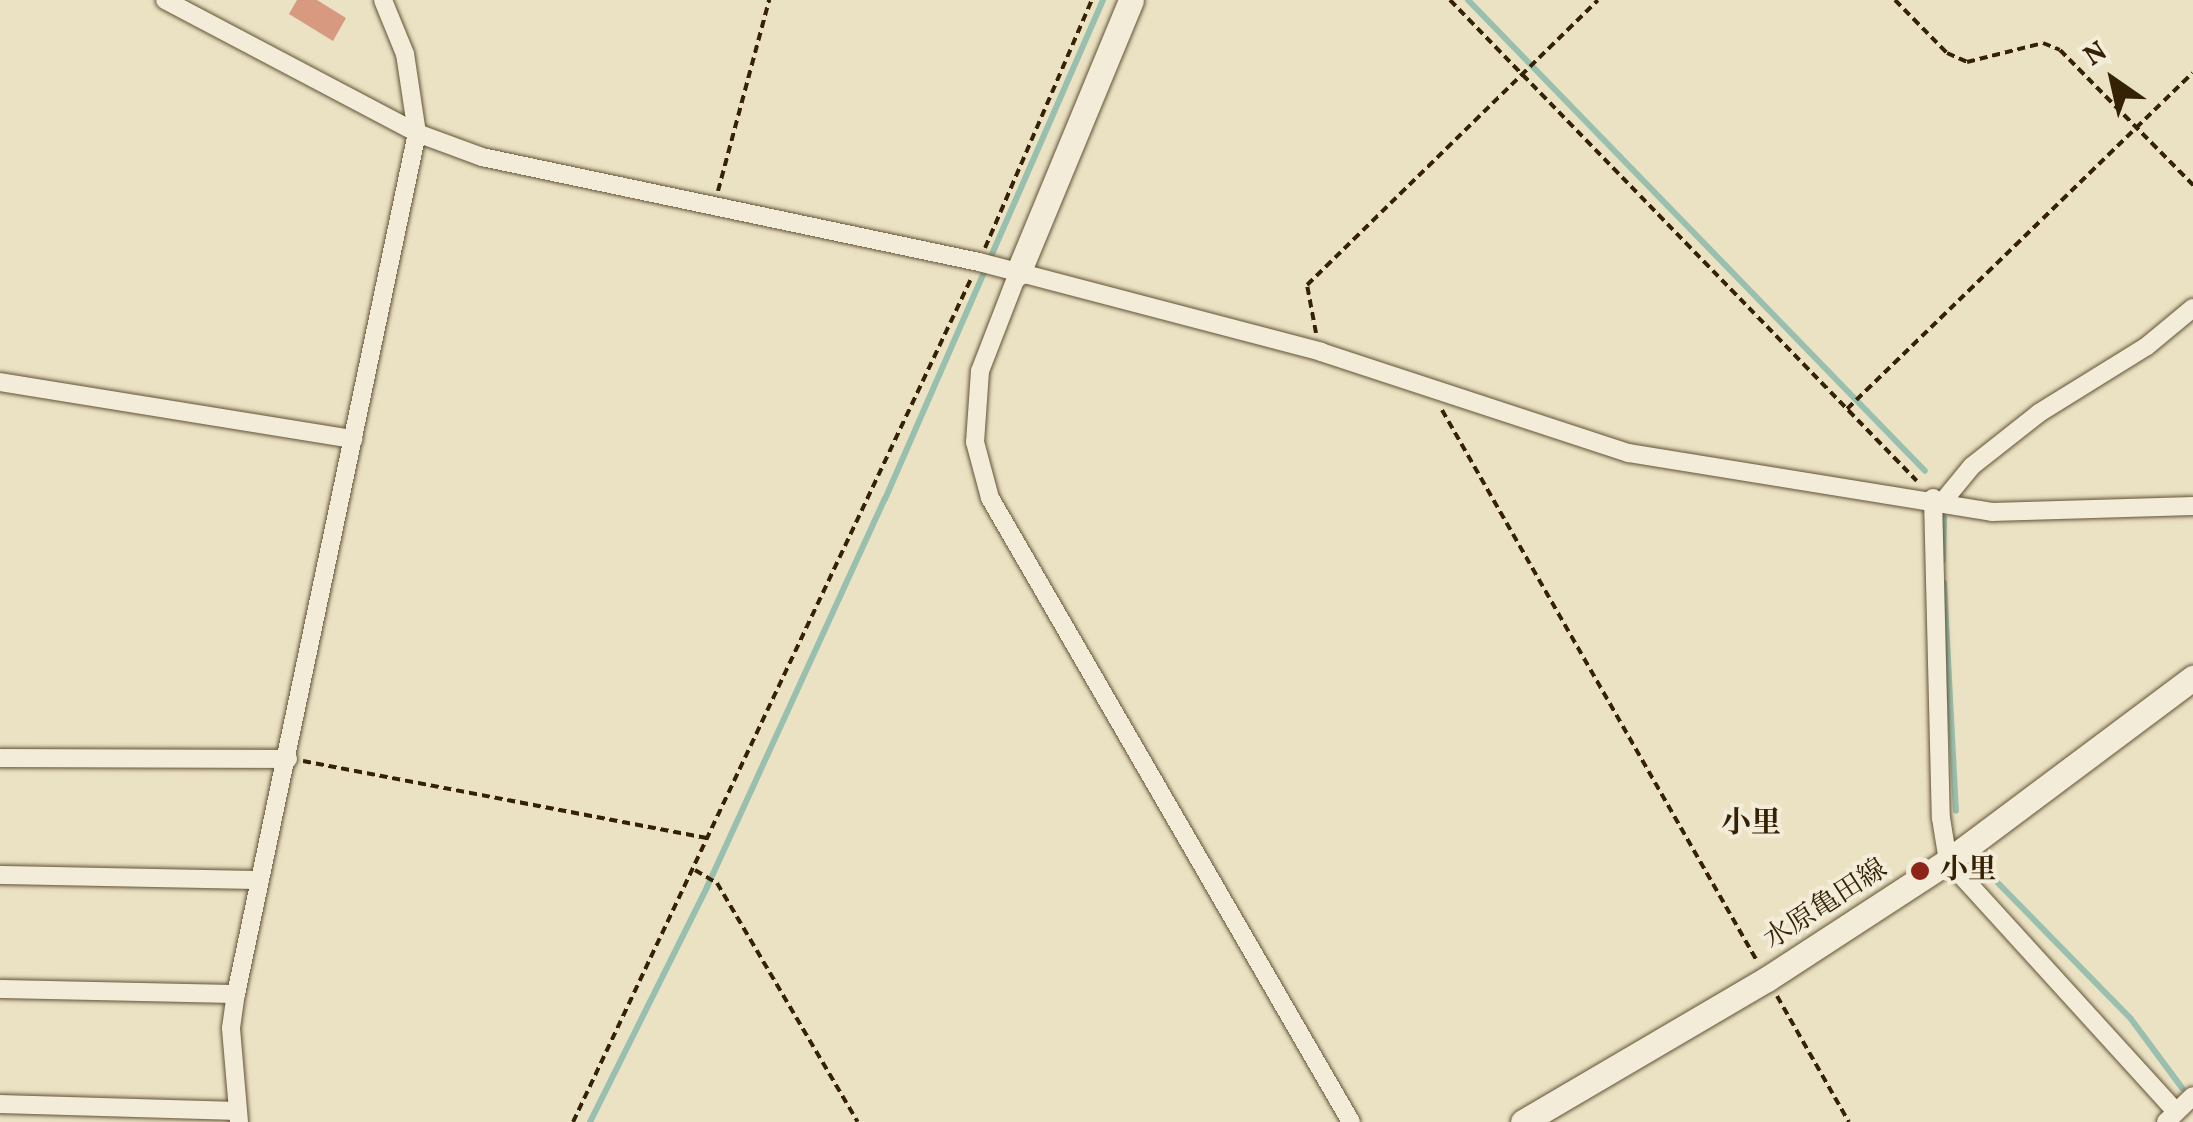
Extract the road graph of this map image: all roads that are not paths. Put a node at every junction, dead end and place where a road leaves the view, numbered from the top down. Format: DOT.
graph roads {
  1 [pos="165,0"];
  2 [pos="383,0"];
  3 [pos="1131,0"];
  4 [pos="417,132"];
  5 [pos="1018,273"];
  6 [pos="2193,308"];
  7 [pos="0,382"];
  8 [pos="354,439"];
  9 [pos="1939,499"];
  10 [pos="2193,506"];
  11 [pos="2193,678"];
  12 [pos="0,758"];
  13 [pos="288,759"];
  14 [pos="1948,861"];
  15 [pos="0,875"];
  16 [pos="259,880"];
  17 [pos="0,990"];
  18 [pos="236,994"];
  19 [pos="2193,1096"];
  20 [pos="0,1104"];
  21 [pos="238,1117"];
  22 [pos="2171,1117"];
  23 [pos="1351,1122"];
  24 [pos="1523,1122"];
  1 -- 4 [label="street"];
  2 -- 4 [label="street"];
  3 -- 5 [label="main road"];
  4 -- 5 [label="street"];
  4 -- 8 [label="street"];
  5 -- 9 [label="street"];
  5 -- 23 [label="street"];
  6 -- 9 [label="street"];
  7 -- 8 [label="street"];
  8 -- 13 [label="street"];
  9 -- 10 [label="street"];
  9 -- 14 [label="street"];
  11 -- 14 [label="main road, 水原亀田線"];
  12 -- 13 [label="street"];
  13 -- 16 [label="street"];
  14 -- 22 [label="street"];
  14 -- 24 [label="main road, 水原亀田線"];
  15 -- 16 [label="street"];
  16 -- 18 [label="street"];
  17 -- 18 [label="street"];
  18 -- 21 [label="street"];
  19 -- 22 [label="street"];
  20 -- 21 [label="street"];
}
